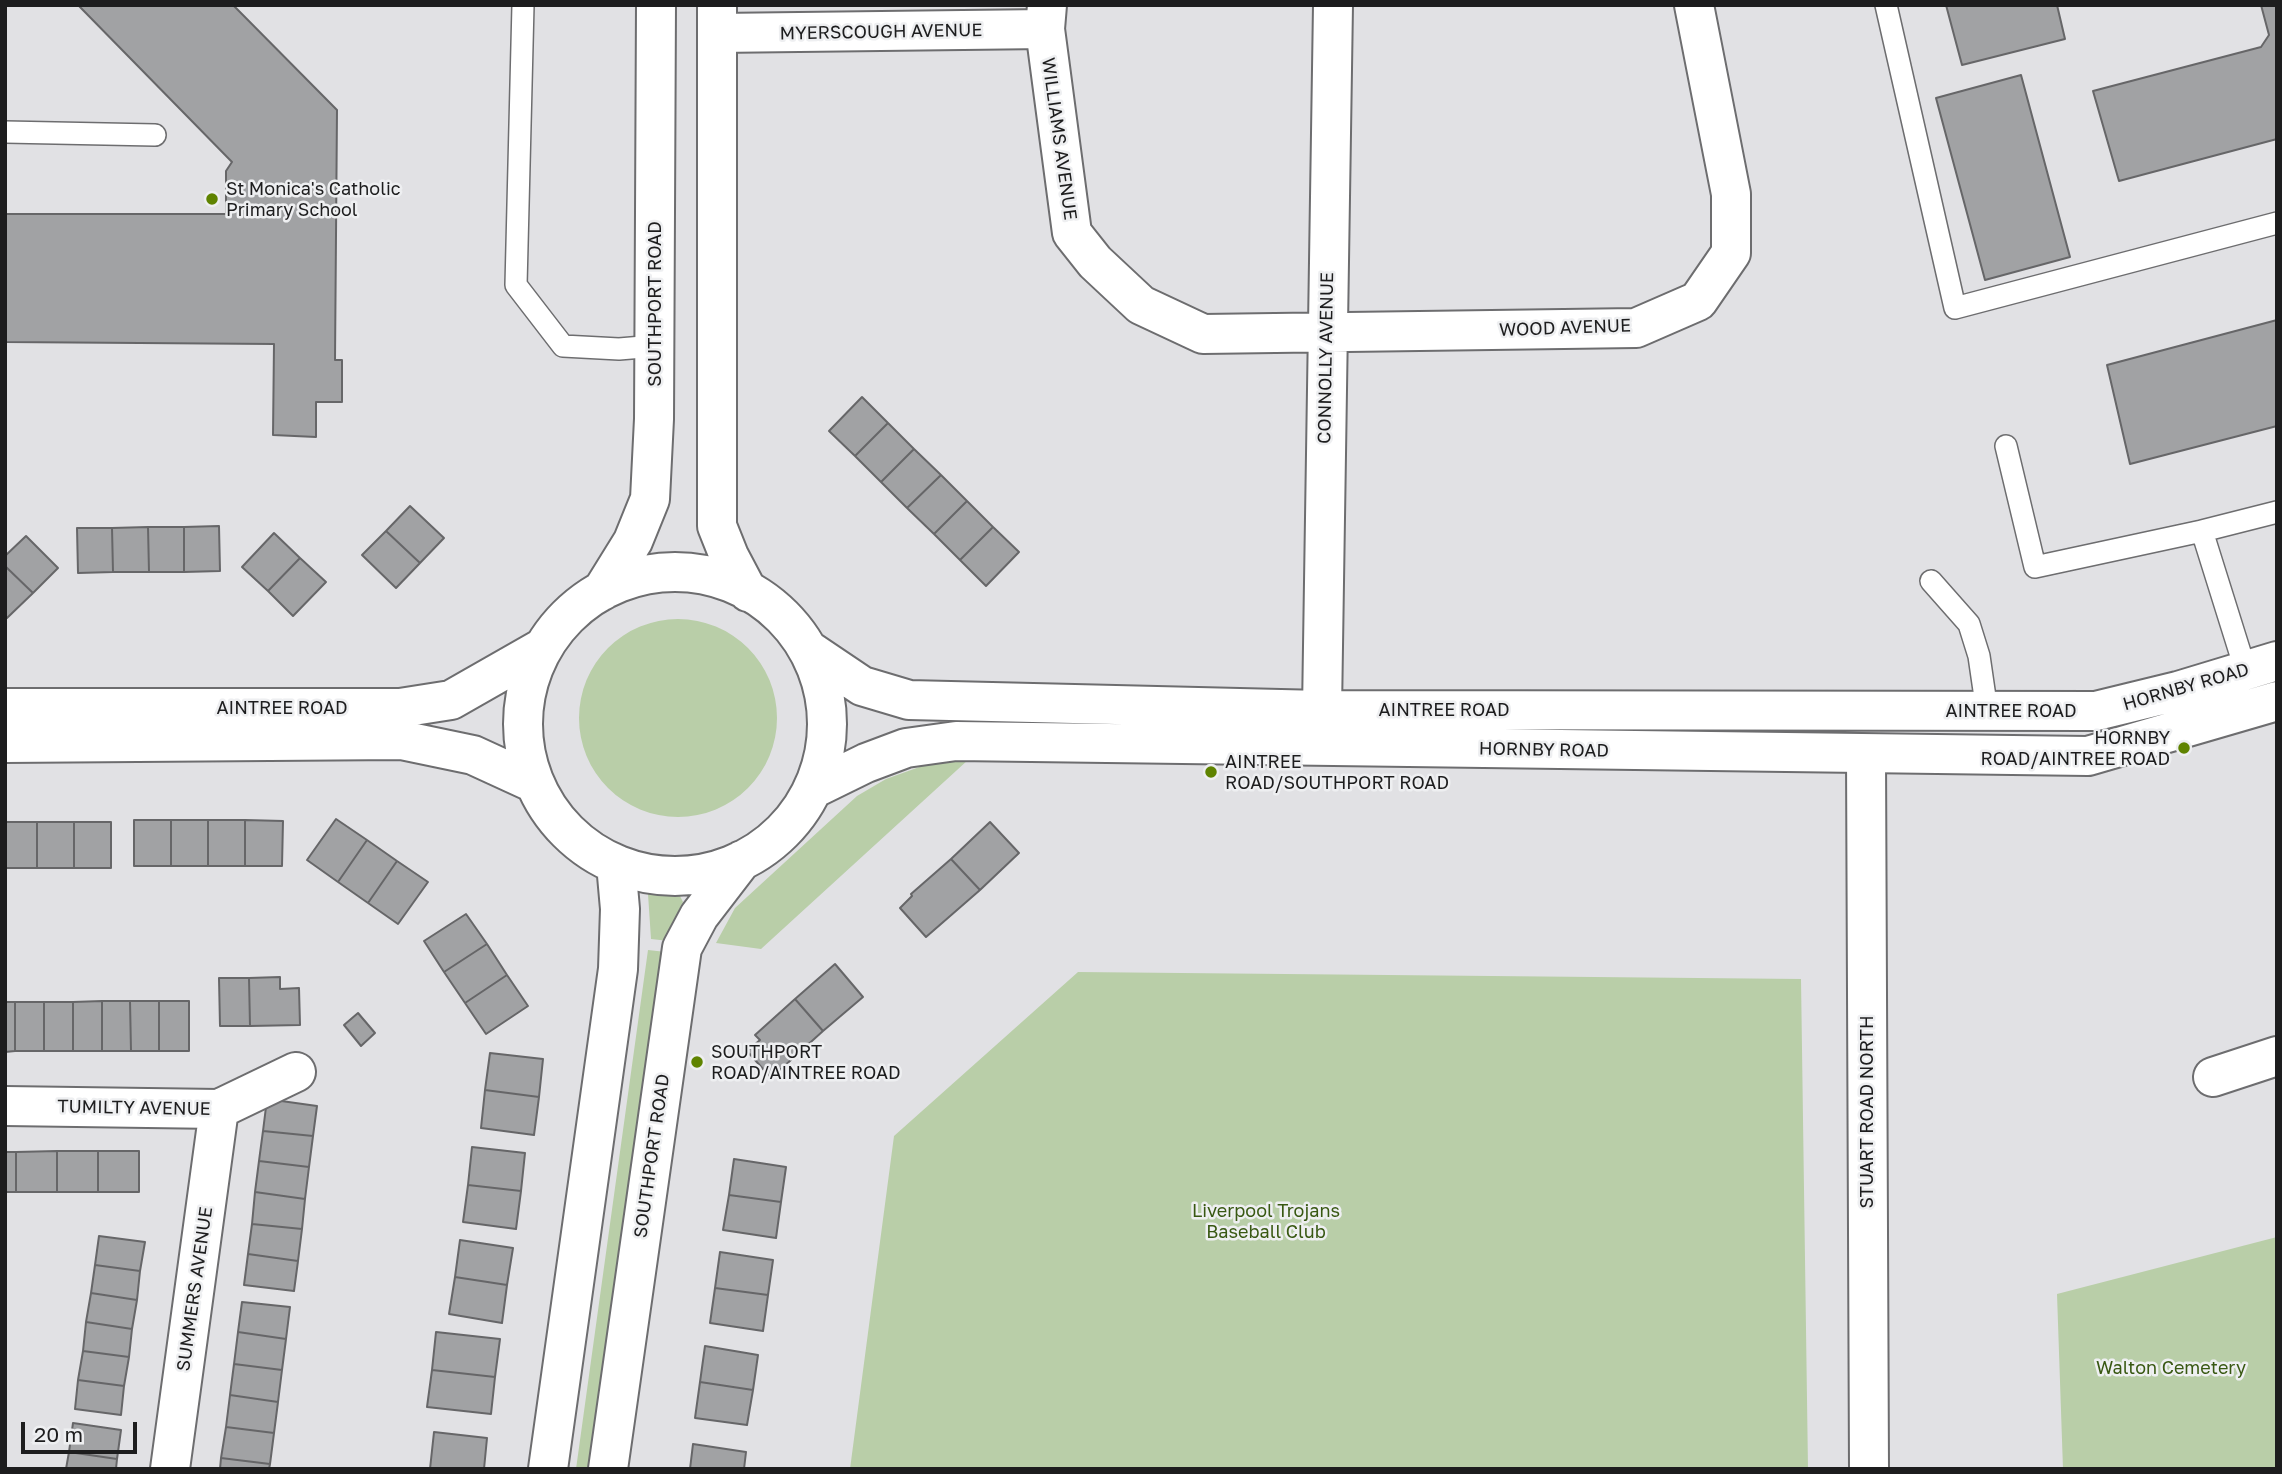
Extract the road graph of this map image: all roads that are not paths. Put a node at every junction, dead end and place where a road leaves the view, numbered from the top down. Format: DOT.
graph roads {
  1 [pos="523,5"];
  2 [pos="656,5"];
  3 [pos="1333,5"];
  4 [pos="1694,5"];
  5 [pos="1886,5"];
  6 [pos="1046,17"];
  7 [pos="718,19"];
  8 [pos="5,132"];
  9 [pos="155,135"];
  10 [pos="2277,223"];
  11 [pos="1326,333"];
  12 [pos="655,346"];
  13 [pos="2006,446"];
  14 [pos="2277,512"];
  15 [pos="2202,531"];
  16 [pos="1931,581"];
  17 [pos="602,591"];
  18 [pos="748,592"];
  19 [pos="544,647"];
  20 [pos="807,649"];
  21 [pos="2261,666"];
  22 [pos="2267,704"];
  23 [pos="5,708"];
  24 [pos="1322,710"];
  25 [pos="1987,711"];
  26 [pos="2096,711"];
  27 [pos="5,743"];
  28 [pos="1866,755"];
  29 [pos="534,783"];
  30 [pos="813,789"];
  31 [pos="742,860"];
  32 [pos="616,864"];
  33 [pos="2277,1055"];
  34 [pos="296,1072"];
  35 [pos="2213,1077"];
  36 [pos="5,1106"];
  37 [pos="219,1109"];
  38 [pos="170,1469"];
  39 [pos="548,1469"];
  40 [pos="608,1469"];
  41 [pos="1869,1469"];
  1 -- 12 [label="lane"];
  2 -- 12 [label="main road, SOUTHPORT ROAD"];
  3 -- 11 [label="main road, CONNOLLY AVENUE"];
  4 -- 11 [label="main road, WOOD AVENUE"];
  5 -- 10 [label="lane"];
  6 -- 7 [label="main road, MYERSCOUGH AVENUE"];
  6 -- 11 [label="main road, WILLIAMS AVENUE"];
  7 -- 18 [label="main road"];
  8 -- 9 [label="lane"];
  11 -- 24 [label="main road, CONNOLLY AVENUE"];
  12 -- 17 [label="main road, SOUTHPORT ROAD"];
  13 -- 15 [label="lane"];
  14 -- 15 [label="lane"];
  15 -- 21 [label="lane"];
  16 -- 25 [label="lane"];
  17 -- 18 [label="main road"];
  17 -- 19 [label="main road"];
  18 -- 20 [label="main road"];
  19 -- 23 [label="main road, AINTREE ROAD"];
  19 -- 29 [label="main road"];
  20 -- 24 [label="main road, AINTREE ROAD"];
  20 -- 30 [label="main road"];
  21 -- 22 [label="lane"];
  21 -- 26 [label="main road, HORNBY ROAD"];
  22 -- 28 [label="main road, HORNBY ROAD"];
  24 -- 25 [label="main road, AINTREE ROAD"];
  25 -- 26 [label="main road, AINTREE ROAD"];
  27 -- 29 [label="main road, AINTREE ROAD"];
  28 -- 30 [label="main road, HORNBY ROAD"];
  28 -- 41 [label="main road, STUART ROAD NORTH"];
  29 -- 32 [label="main road"];
  30 -- 31 [label="main road"];
  31 -- 32 [label="main road"];
  31 -- 40 [label="main road, SOUTHPORT ROAD"];
  32 -- 39 [label="main road"];
  33 -- 35 [label="main road"];
  34 -- 37 [label="main road, TUMILTY AVENUE"];
  36 -- 37 [label="main road, TUMILTY AVENUE"];
  37 -- 38 [label="main road, SUMMERS AVENUE"];
}
